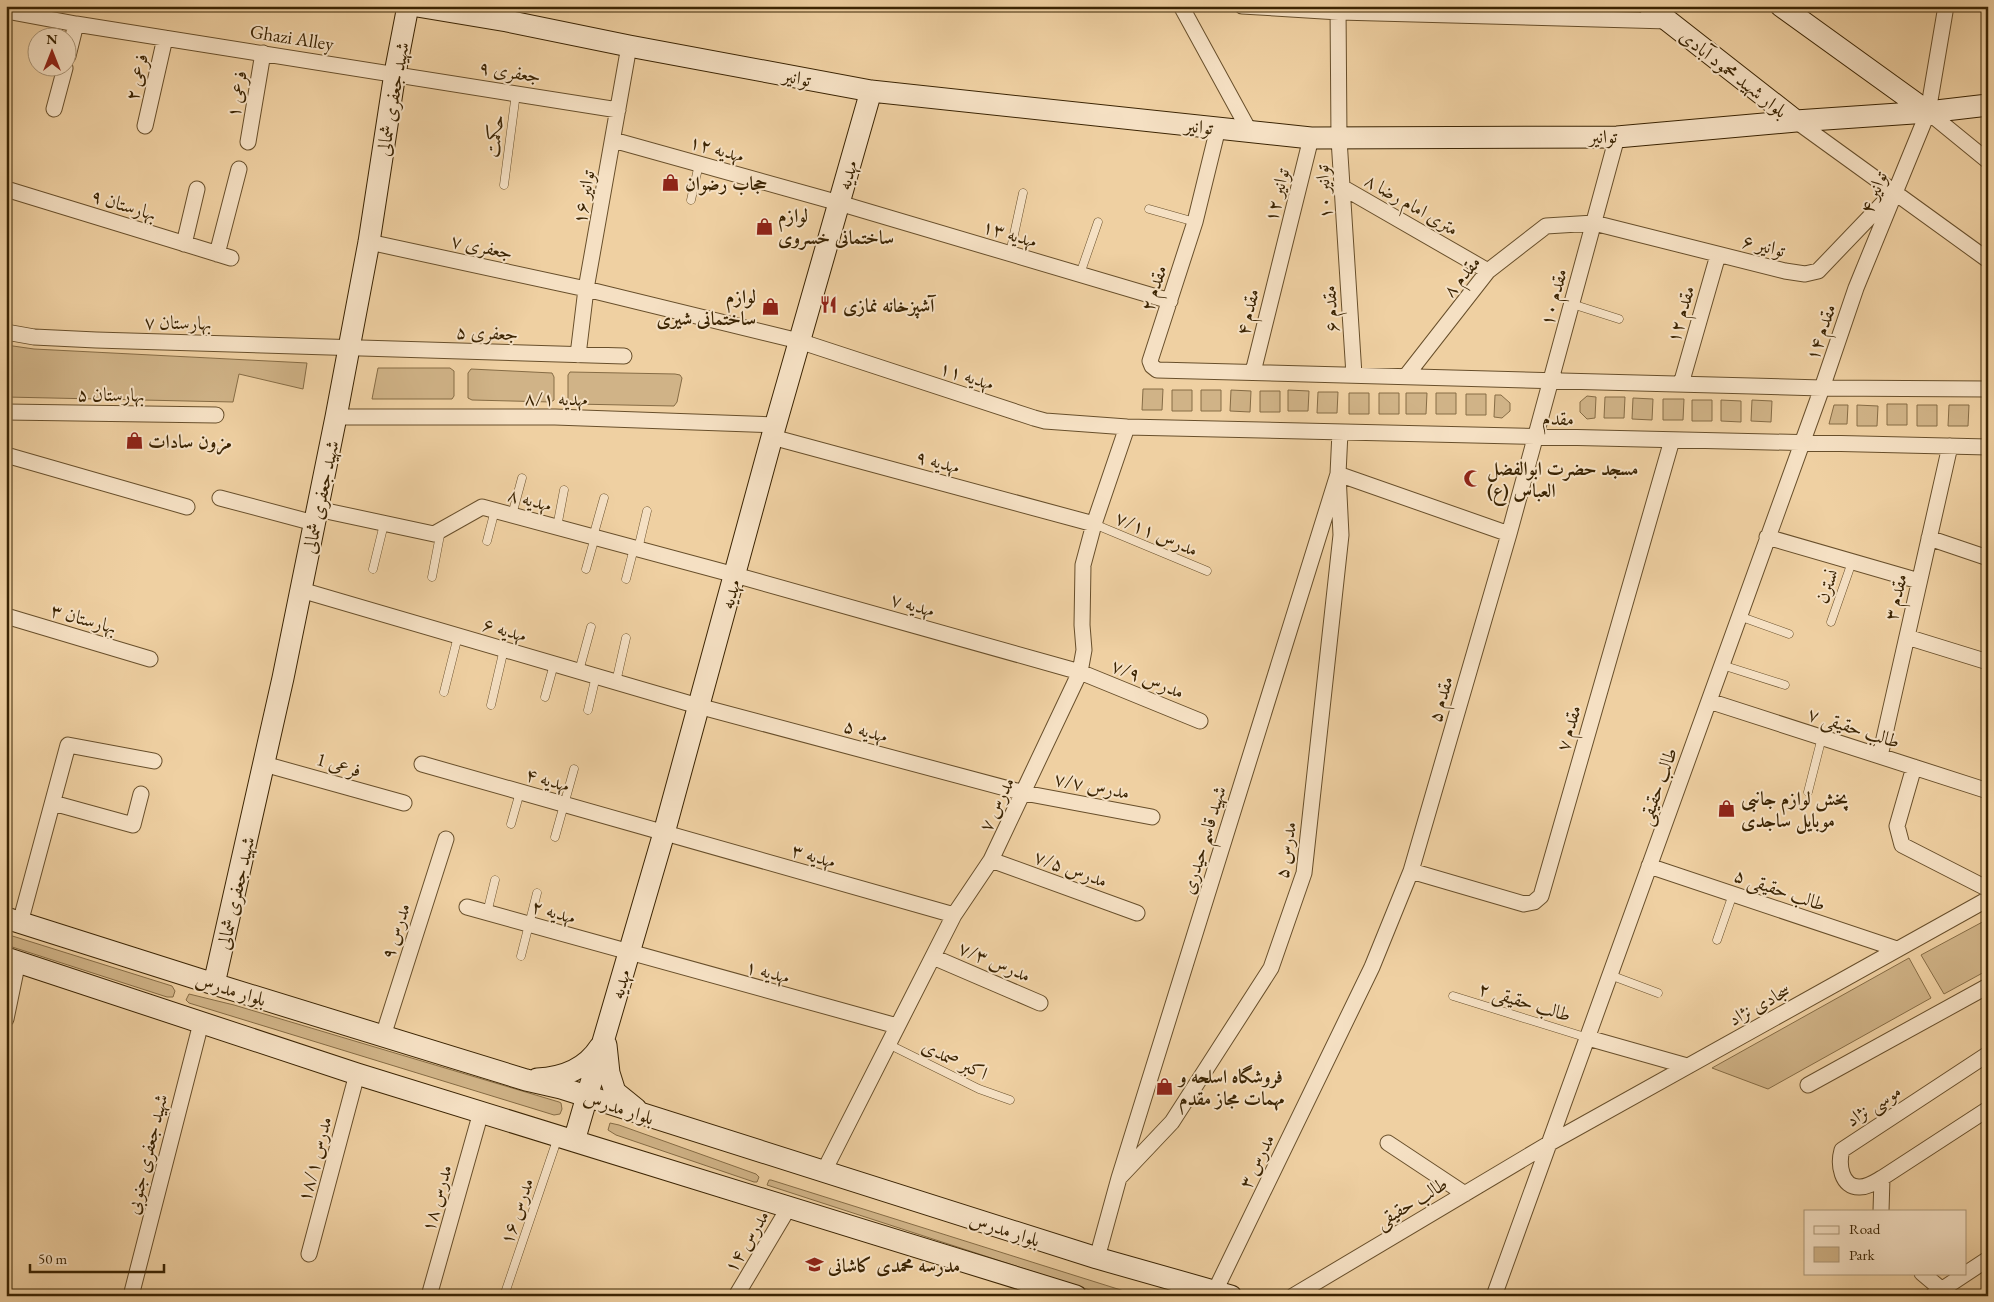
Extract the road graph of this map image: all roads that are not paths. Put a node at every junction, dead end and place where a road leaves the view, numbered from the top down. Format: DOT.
graph roads {
  1 [pos="408,6"];
  2 [pos="417,6"];
  3 [pos="1181,6"];
  4 [pos="1242,6"];
  5 [pos="1649,6"];
  6 [pos="1781,6"];
  7 [pos="1946,6"];
  8 [pos="1260,7"];
  9 [pos="1339,9"];
  10 [pos="6,11"];
  11 [pos="508,13"];
  12 [pos="1803,13"];
  13 [pos="1668,21"];
  14 [pos="76,24"];
  15 [pos="75,28"];
  16 [pos="165,38"];
  17 [pos="629,46"];
  18 [pos="263,53"];
  19 [pos="395,73"];
  20 [pos="62,78"];
  21 [pos="871,91"];
  22 [pos="516,93"];
  23 [pos="1988,105"];
  24 [pos="54,109"];
  25 [pos="618,110"];
  26 [pos="1928,112"];
  27 [pos="1796,121"];
  28 [pos="145,126"];
  29 [pos="1218,128"];
  30 [pos="1250,132"];
  31 [pos="1617,136"];
  32 [pos="1311,138"];
  33 [pos="1339,139"];
  34 [pos="613,140"];
  35 [pos="248,142"];
  36 [pos="1988,161"];
  37 [pos="699,164"];
  38 [pos="239,169"];
  39 [pos="504,185"];
  40 [pos="1342,187"];
  41 [pos="6,189"];
  42 [pos="197,189"];
  43 [pos="1894,191"];
  44 [pos="1023,193"];
  45 [pos="691,200"];
  46 [pos="839,203"];
  47 [pos="1149,209"];
  48 [pos="1098,222"];
  49 [pos="1194,222"];
  50 [pos="1594,223"];
  51 [pos="369,242"];
  52 [pos="1346,242"];
  53 [pos="184,244"];
  54 [pos="1010,253"];
  55 [pos="1718,255"];
  56 [pos="1988,260"];
  57 [pos="1280,261"];
  58 [pos="1488,271"];
  59 [pos="1080,274"];
  60 [pos="1856,288"];
  61 [pos="586,289"];
  62 [pos="1170,301"];
  63 [pos="1572,304"];
  64 [pos="1619,319"];
  65 [pos="6,332"];
  66 [pos="799,342"];
  67 [pos="349,347"];
  68 [pos="578,355"];
  69 [pos="624,356"];
  70 [pos="1152,366"];
  71 [pos="1253,372"];
  72 [pos="1354,375"];
  73 [pos="1406,376"];
  74 [pos="1552,382"];
  75 [pos="1681,384"];
  76 [pos="1822,388"];
  77 [pos="1988,389"];
  78 [pos="6,412"];
  79 [pos="216,415"];
  80 [pos="336,416"];
  81 [pos="1127,428"];
  82 [pos="774,431"];
  83 [pos="1340,432"];
  84 [pos="1536,438"];
  85 [pos="1672,440"];
  86 [pos="1802,442"];
  87 [pos="1950,446"];
  88 [pos="1988,447"];
  89 [pos="6,455"];
  90 [pos="1338,474"];
  91 [pos="522,478"];
  92 [pos="564,490"];
  93 [pos="220,498"];
  94 [pos="604,498"];
  95 [pos="186,507"];
  96 [pos="494,510"];
  97 [pos="647,510"];
  98 [pos="512,515"];
  99 [pos="316,516"];
  100 [pos="384,524"];
  101 [pos="1094,524"];
  102 [pos="556,527"];
  103 [pos="441,530"];
  104 [pos="1509,534"];
  105 [pos="594,537"];
  106 [pos="1767,537"];
  107 [pos="1929,538"];
  108 [pos="487,541"];
  109 [pos="636,548"];
  110 [pos="1988,558"];
  111 [pos="1852,562"];
  112 [pos="373,569"];
  113 [pos="586,569"];
  114 [pos="1207,571"];
  115 [pos="735,575"];
  116 [pos="432,577"];
  117 [pos="626,579"];
  118 [pos="1919,581"];
  119 [pos="301,590"];
  120 [pos="6,616"];
  121 [pos="1739,616"];
  122 [pos="1831,622"];
  123 [pos="591,626"];
  124 [pos="1789,634"];
  125 [pos="458,636"];
  126 [pos="1907,637"];
  127 [pos="626,638"];
  128 [pos="504,649"];
  129 [pos="150,658"];
  130 [pos="1988,662"];
  131 [pos="554,664"];
  132 [pos="1722,665"];
  133 [pos="579,671"];
  134 [pos="1080,672"];
  135 [pos="596,676"];
  136 [pos="616,682"];
  137 [pos="1785,685"];
  138 [pos="444,692"];
  139 [pos="545,697"];
  140 [pos="1708,701"];
  141 [pos="491,704"];
  142 [pos="698,706"];
  143 [pos="588,710"];
  144 [pos="1200,721"];
  145 [pos="1822,737"];
  146 [pos="1880,756"];
  147 [pos="154,762"];
  148 [pos="264,764"];
  149 [pos="422,764"];
  150 [pos="1914,767"];
  151 [pos="574,770"];
  152 [pos="1988,791"];
  153 [pos="520,792"];
  154 [pos="1808,792"];
  155 [pos="1024,793"];
  156 [pos="142,794"];
  157 [pos="53,803"];
  158 [pos="404,803"];
  159 [pos="564,804"];
  160 [pos="1152,817"];
  161 [pos="511,824"];
  162 [pos="664,833"];
  163 [pos="555,837"];
  164 [pos="446,839"];
  165 [pos="991,860"];
  166 [pos="1650,866"];
  167 [pos="1411,872"];
  168 [pos="495,880"];
  169 [pos="1988,889"];
  170 [pos="537,892"];
  171 [pos="1733,894"];
  172 [pos="1988,899"];
  173 [pos="467,907"];
  174 [pos="487,913"];
  175 [pos="1137,913"];
  176 [pos="954,915"];
  177 [pos="13,920"];
  178 [pos="529,925"];
  179 [pos="1717,940"];
  180 [pos="1897,950"];
  181 [pos="629,953"];
  182 [pos="521,956"];
  183 [pos="933,957"];
  184 [pos="12,959"];
  185 [pos="1372,967"];
  186 [pos="1610,975"];
  187 [pos="214,984"];
  188 [pos="1988,986"];
  189 [pos="1658,993"];
  190 [pos="1453,996"];
  191 [pos="1040,1003"];
  192 [pos="6,1019"];
  193 [pos="200,1023"];
  194 [pos="897,1026"];
  195 [pos="607,1032"];
  196 [pos="382,1036"];
  197 [pos="1588,1038"];
  198 [pos="888,1044"];
  199 [pos="1988,1054"];
  200 [pos="1688,1066"];
  201 [pos="357,1074"];
  202 [pos="526,1080"];
  203 [pos="1808,1085"];
  204 [pos="587,1097"];
  205 [pos="1010,1100"];
  206 [pos="1988,1109"];
  207 [pos="480,1112"];
  208 [pos="642,1114"];
  209 [pos="566,1138"];
  210 [pos="1388,1143"];
  211 [pos="1550,1144"];
  212 [pos="824,1171"];
  213 [pos="1119,1178"];
  214 [pos="1882,1178"];
  215 [pos="1465,1194"];
  216 [pos="789,1207"];
  217 [pos="1881,1210"];
  218 [pos="309,1254"];
  219 [pos="1096,1258"];
  220 [pos="1988,1259"];
  221 [pos="1966,1273"];
  222 [pos="1923,1274"];
  223 [pos="1964,1274"];
  224 [pos="1048,1292"];
  225 [pos="1936,1292"];
  226 [pos="1223,1294"];
  227 [pos="131,1296"];
  228 [pos="429,1296"];
  229 [pos="504,1296"];
  230 [pos="736,1296"];
  231 [pos="1076,1296"];
  232 [pos="1293,1296"];
  233 [pos="1494,1296"];
  1 -- 19 [label="street, شهید جعفری شمالی"];
  2 -- 11 [label="street, توانیر"];
  3 -- 30 [label="street"];
  4 -- 8 [label="street"];
  5 -- 13 [label="street, بلوار شهید محمود آبادی"];
  6 -- 12 [label="street"];
  7 -- 26 [label="street, توانیر ۴"];
  8 -- 9 [label="street"];
  9 -- 13 [label="street"];
  9 -- 33 [label="street, توانیر ۱۰"];
  10 -- 14 [label="street, Ghazi Alley"];
  11 -- 17 [label="street, توانیر"];
  12 -- 26 [label="street"];
  13 -- 27 [label="street, بلوار شهید محمود آبادی"];
  14 -- 15 [label="street"];
  14 -- 16 [label="street, Ghazi Alley"];
  16 -- 18 [label="street, Ghazi Alley"];
  16 -- 28 [label="street, فرعی ۲"];
  17 -- 21 [label="street, توانیر"];
  17 -- 25 [label="street, توانیر ۱۶"];
  18 -- 19 [label="street, Ghazi Alley"];
  18 -- 35 [label="street, فرعی ۱"];
  19 -- 22 [label="street, جعفری ۹"];
  19 -- 51 [label="street, شهید جعفری شمالی"];
  20 -- 24 [label="street"];
  21 -- 29 [label="street, توانیر"];
  21 -- 46 [label="street, مهدیه"];
  22 -- 25 [label="street, جعفری ۹"];
  22 -- 39 [label="lane, حکمت"];
  23 -- 26 [label="street, توانیر"];
  25 -- 34 [label="street, توانیر ۱۶"];
  26 -- 27 [label="street, توانیر"];
  26 -- 36 [label="street"];
  26 -- 43 [label="street, توانیر ۴"];
  27 -- 31 [label="street, توانیر"];
  27 -- 43 [label="street"];
  29 -- 30 [label="street, توانیر"];
  29 -- 49 [label="street, مقدم ۲"];
  30 -- 32 [label="street, توانیر"];
  31 -- 33 [label="street, توانیر"];
  31 -- 50 [label="street, مقدم ۱۰"];
  32 -- 33 [label="street, توانیر"];
  32 -- 57 [label="street, توانیر ۱۲"];
  33 -- 40 [label="street, توانیر ۱۰"];
  34 -- 37 [label="street, مهدیه ۱۲"];
  34 -- 61 [label="street, توانیر ۱۶"];
  37 -- 45 [label="lane"];
  37 -- 46 [label="street, مهدیه ۱۲"];
  38 -- 53 [label="street, بهارستان ۹"];
  40 -- 52 [label="street, توانیر ۱۰"];
  40 -- 58 [label="street, ۸ متری امام رضا"];
  41 -- 53 [label="street, بهارستان ۹"];
  42 -- 53 [label="street"];
  43 -- 55 [label="street, توانیر ۶"];
  43 -- 56 [label="street"];
  43 -- 60 [label="street, توانیر ۴"];
  44 -- 54 [label="lane"];
  46 -- 54 [label="street, مهدیه ۱۳"];
  46 -- 66 [label="street, مهدیه"];
  47 -- 49 [label="lane"];
  48 -- 59 [label="lane"];
  49 -- 62 [label="street, مقدم ۲"];
  50 -- 55 [label="street, توانیر ۶"];
  50 -- 58 [label="street, مقدم ۸"];
  50 -- 63 [label="street, مقدم ۱۰"];
  51 -- 61 [label="street, جعفری ۷"];
  51 -- 67 [label="street, شهید جعفری شمالی"];
  52 -- 72 [label="street, مقدم ۶"];
  54 -- 59 [label="street, مهدیه ۱۳"];
  55 -- 75 [label="street, مقدم ۱۲"];
  57 -- 71 [label="street, مقدم ۴"];
  58 -- 73 [label="street, مقدم ۸"];
  59 -- 62 [label="street, مهدیه ۱۳"];
  60 -- 76 [label="street, مقدم ۱۴"];
  61 -- 66 [label="street, جعفری ۷"];
  61 -- 68 [label="street, توانیر ۱۶"];
  62 -- 70 [label="street, مقدم ۲"];
  63 -- 64 [label="lane"];
  63 -- 74 [label="street, مقدم ۱۰"];
  65 -- 67 [label="street, بهارستان ۷"];
  66 -- 81 [label="street, مهدیه ۱۱"];
  66 -- 82 [label="street, مهدیه"];
  67 -- 68 [label="street, جعفری ۵"];
  67 -- 80 [label="street, شهید جعفری شمالی"];
  68 -- 69 [label="street, جعفری ۵"];
  70 -- 71 [label="street, مقدم"];
  71 -- 72 [label="street, مقدم"];
  72 -- 73 [label="street, مقدم"];
  73 -- 74 [label="street, مقدم"];
  74 -- 75 [label="street, مقدم"];
  74 -- 84 [label="street, مقدم ۱۰"];
  75 -- 76 [label="street, مقدم"];
  76 -- 77 [label="street, مقدم"];
  76 -- 86 [label="street, مقدم ۱۴"];
  78 -- 79 [label="street, بهارستان ۵"];
  80 -- 82 [label="street, مهدیه ۸/۱"];
  80 -- 99 [label="street, شهید جعفری شمالی"];
  81 -- 83 [label="street, مقدم"];
  81 -- 101 [label="street, مدرس ۷"];
  82 -- 101 [label="street, مهدیه ۹"];
  82 -- 115 [label="street, مهدیه"];
  83 -- 84 [label="street, مقدم"];
  83 -- 90 [label="street, شهید قاسم حیدری"];
  84 -- 85 [label="street, مقدم"];
  84 -- 104 [label="street, مقدم ۵"];
  85 -- 86 [label="street, مقدم"];
  85 -- 167 [label="street, مقدم ۷"];
  86 -- 87 [label="street, مقدم"];
  86 -- 106 [label="street, طالب حقیقی"];
  87 -- 88 [label="street, مقدم"];
  87 -- 107 [label="street, مقدم ۳"];
  89 -- 95 [label="street"];
  90 -- 104 [label="street"];
  90 -- 213 [label="street, شهید قاسم حیدری"];
  90 -- 213 [label="street, مدرس ۵"];
  91 -- 98 [label="lane"];
  92 -- 102 [label="lane"];
  93 -- 99 [label="street, مهدیه ۸"];
  94 -- 105 [label="lane"];
  96 -- 98 [label="street, مهدیه ۸"];
  96 -- 103 [label="street, مهدیه ۸"];
  96 -- 108 [label="lane"];
  97 -- 109 [label="lane"];
  98 -- 102 [label="street, مهدیه ۸"];
  99 -- 100 [label="street, مهدیه ۸"];
  99 -- 119 [label="street, شهید جعفری شمالی"];
  100 -- 103 [label="street, مهدیه ۸"];
  100 -- 112 [label="lane"];
  101 -- 114 [label="lane, مدرس ۷/۱۱"];
  101 -- 134 [label="street, مدرس ۷"];
  102 -- 105 [label="street, مهدیه ۸"];
  103 -- 116 [label="lane"];
  104 -- 167 [label="street, مقدم ۵"];
  105 -- 109 [label="street, مهدیه ۸"];
  105 -- 113 [label="lane"];
  106 -- 111 [label="street"];
  106 -- 121 [label="street, طالب حقیقی"];
  107 -- 110 [label="street"];
  107 -- 118 [label="street, مقدم ۳"];
  109 -- 115 [label="street, مهدیه ۸"];
  109 -- 117 [label="lane"];
  111 -- 118 [label="street"];
  111 -- 122 [label="lane, نسترن"];
  115 -- 134 [label="street, مهدیه ۷"];
  115 -- 142 [label="street, مهدیه"];
  118 -- 126 [label="street, مقدم ۳"];
  119 -- 125 [label="street, مهدیه ۶"];
  119 -- 148 [label="street, شهید جعفری شمالی"];
  120 -- 129 [label="street, بهارستان ۳"];
  121 -- 124 [label="lane"];
  121 -- 132 [label="street, طالب حقیقی"];
  123 -- 133 [label="lane"];
  125 -- 128 [label="street, مهدیه ۶"];
  125 -- 138 [label="lane"];
  126 -- 130 [label="street"];
  126 -- 146 [label="street, مقدم ۳"];
  127 -- 136 [label="lane"];
  128 -- 131 [label="street, مهدیه ۶"];
  128 -- 141 [label="lane"];
  131 -- 133 [label="street, مهدیه ۶"];
  131 -- 139 [label="lane"];
  132 -- 137 [label="lane"];
  132 -- 140 [label="street, طالب حقیقی"];
  133 -- 135 [label="street, مهدیه ۶"];
  134 -- 144 [label="street, مدرس ۷/۹"];
  134 -- 155 [label="street, مدرس ۷"];
  135 -- 136 [label="street, مهدیه ۶"];
  135 -- 143 [label="lane"];
  136 -- 142 [label="street, مهدیه ۶"];
  140 -- 145 [label="street, طالب حقیقی ۷"];
  140 -- 166 [label="street, طالب حقیقی"];
  142 -- 155 [label="street, مهدیه ۵"];
  142 -- 162 [label="street, مهدیه"];
  145 -- 146 [label="street, طالب حقیقی ۷"];
  145 -- 154 [label="lane"];
  146 -- 150 [label="street, طالب حقیقی ۷"];
  147 -- 157 [label="street"];
  148 -- 158 [label="street, فرعی 1"];
  148 -- 187 [label="street, شهید جعفری شمالی"];
  149 -- 153 [label="street, مهدیه ۴"];
  150 -- 152 [label="street, طالب حقیقی ۷"];
  150 -- 169 [label="street"];
  151 -- 159 [label="lane"];
  153 -- 159 [label="street, مهدیه ۴"];
  153 -- 161 [label="lane"];
  155 -- 160 [label="street, مدرس ۷/۷"];
  155 -- 165 [label="street, مدرس ۷"];
  156 -- 157 [label="street"];
  157 -- 177 [label="street"];
  159 -- 162 [label="street, مهدیه ۴"];
  159 -- 163 [label="lane"];
  162 -- 176 [label="street, مهدیه ۳"];
  162 -- 181 [label="street, مهدیه"];
  164 -- 196 [label="street, مدرس ۹"];
  165 -- 175 [label="street, مدرس ۷/۵"];
  165 -- 176 [label="street, مدرس ۷"];
  166 -- 171 [label="street, طالب حقیقی ۵"];
  166 -- 186 [label="street, طالب حقیقی"];
  167 -- 185 [label="street, مقدم ۵"];
  168 -- 174 [label="lane"];
  170 -- 178 [label="lane"];
  171 -- 179 [label="lane"];
  171 -- 180 [label="street, طالب حقیقی ۵"];
  172 -- 180 [label="street, سجادی نژاد"];
  173 -- 174 [label="street, مهدیه ۲"];
  174 -- 178 [label="street, مهدیه ۲"];
  176 -- 183 [label="street, مدرس ۷"];
  177 -- 187 [label="street, بلوار مدرس"];
  178 -- 181 [label="street, مهدیه ۲"];
  178 -- 182 [label="lane"];
  180 -- 200 [label="street, سجادی نژاد"];
  181 -- 194 [label="street, مهدیه ۱"];
  181 -- 195 [label="street, مهدیه"];
  183 -- 191 [label="street, مدرس ۷/۳"];
  183 -- 194 [label="street, مدرس ۷"];
  184 -- 192 [label="street"];
  184 -- 193 [label="street"];
  185 -- 226 [label="street, مدرس ۳"];
  186 -- 189 [label="lane"];
  186 -- 197 [label="street, طالب حقیقی"];
  187 -- 196 [label="street, بلوار مدرس"];
  188 -- 203 [label="street"];
  190 -- 197 [label="lane, طالب حقیقی ۲"];
  193 -- 201 [label="street"];
  193 -- 227 [label="street, شهید جعفری جنوبی"];
  194 -- 198 [label="street, مدرس ۷"];
  195 -- 202 [label="street"];
  195 -- 204 [label="street, مهدیه"];
  195 -- 208 [label="street"];
  196 -- 202 [label="street, بلوار مدرس"];
  197 -- 200 [label="street"];
  197 -- 211 [label="street, طالب حقیقی"];
  198 -- 205 [label="lane, اکبر صمدی"];
  198 -- 212 [label="street, مدرس ۷"];
  199 -- 214 [label="street, موسی نژاد"];
  200 -- 211 [label="street, سجادی نژاد"];
  201 -- 207 [label="street"];
  201 -- 218 [label="street, مدرس ۱۸/۱"];
  202 -- 204 [label="street, بلوار مدرس"];
  204 -- 208 [label="street, بلوار مدرس"];
  204 -- 209 [label="street, مهدیه"];
  206 -- 214 [label="street, موسی نژاد"];
  207 -- 209 [label="street"];
  207 -- 228 [label="street, مدرس ۱۸"];
  208 -- 212 [label="street, بلوار مدرس"];
  209 -- 216 [label="street"];
  209 -- 229 [label="lane, مدرس ۱۶"];
  210 -- 215 [label="street"];
  211 -- 215 [label="street, طالب حقیقی"];
  211 -- 233 [label="street, طالب حقیقی"];
  212 -- 219 [label="street, بلوار مدرس"];
  213 -- 219 [label="street, شهید قاسم حیدری"];
  214 -- 217 [label="street"];
  215 -- 232 [label="street, طالب حقیقی"];
  216 -- 224 [label="street"];
  216 -- 230 [label="street, مدرس ۱۴"];
  219 -- 226 [label="street, بلوار مدرس"];
  220 -- 221 [label="street"];
  222 -- 225 [label="street"];
  223 -- 225 [label="street"];
  224 -- 231 [label="street"];
}
